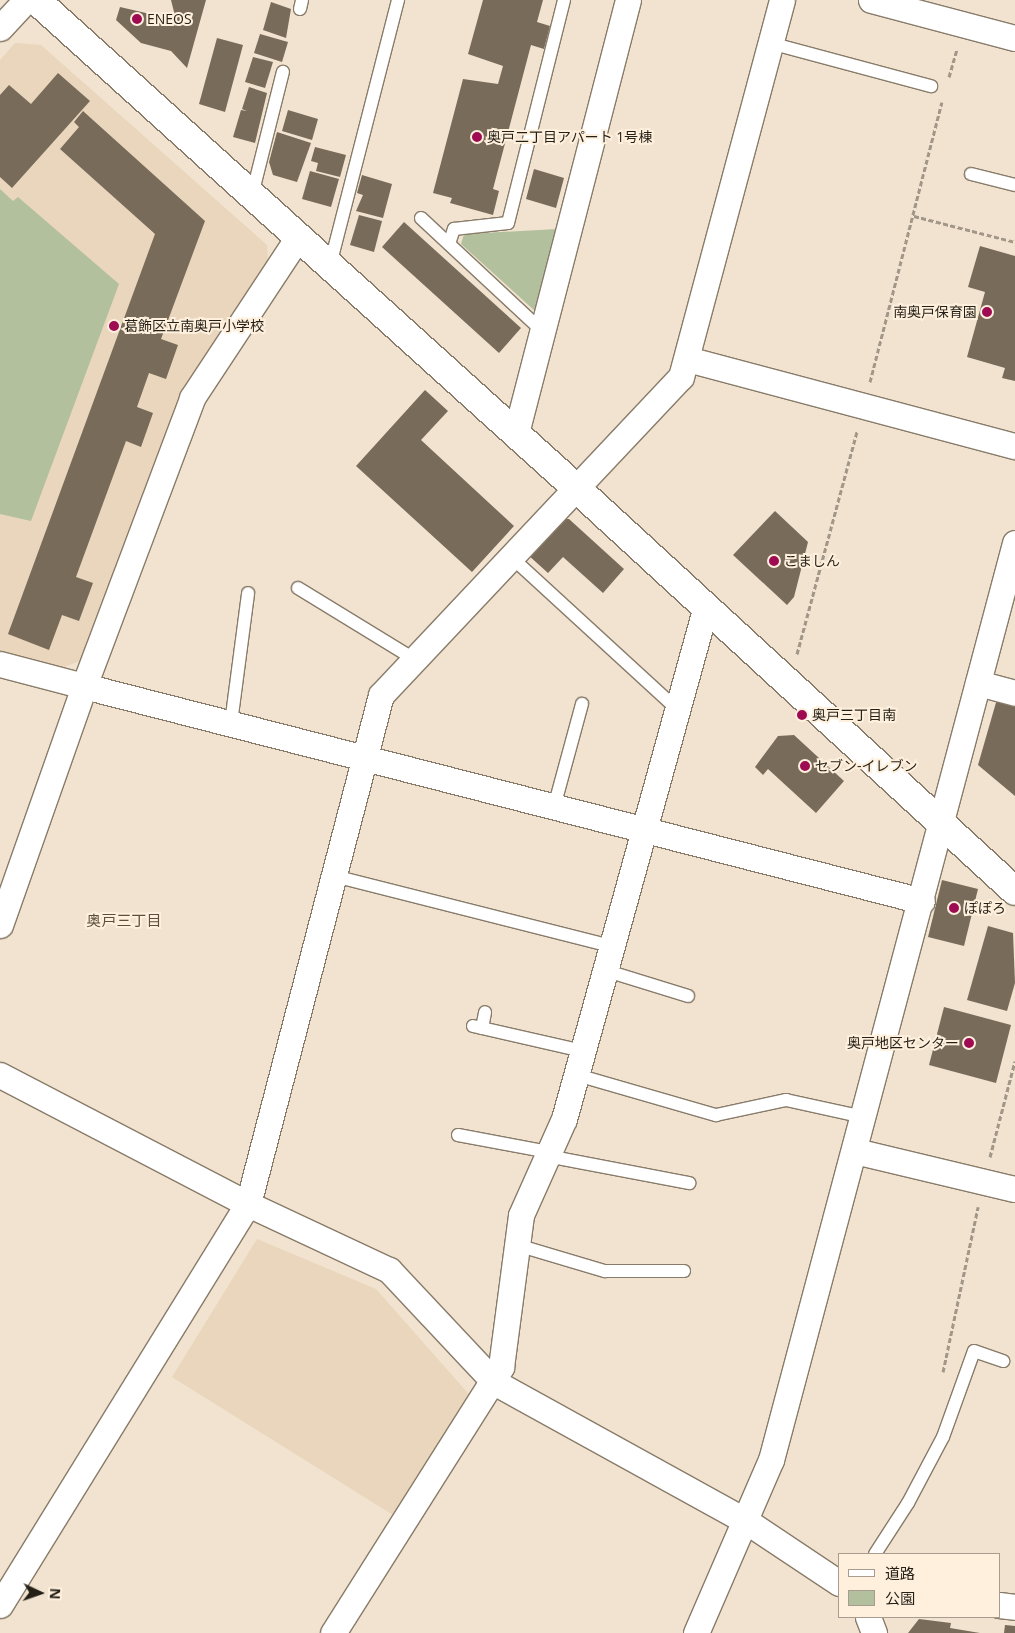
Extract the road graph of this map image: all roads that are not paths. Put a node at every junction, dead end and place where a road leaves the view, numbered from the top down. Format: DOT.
graph roads {
  1 [pos="26,0"];
  2 [pos="36,0"];
  3 [pos="398,0"];
  4 [pos="564,0"];
  5 [pos="628,0"];
  6 [pos="782,0"];
  7 [pos="871,0"];
  8 [pos="0,28"];
  9 [pos="1015,38"];
  10 [pos="770,43"];
  11 [pos="283,72"];
  12 [pos="931,86"];
  13 [pos="971,174"];
  14 [pos="1015,185"];
  15 [pos="252,195"];
  16 [pos="420,218"];
  17 [pos="298,237"];
  18 [pos="449,244"];
  19 [pos="330,266"];
  20 [pos="542,331"];
  21 [pos="687,359"];
  22 [pos="516,434"];
  23 [pos="1015,446"];
  24 [pos="576,487"];
  25 [pos="1015,543"];
  26 [pos="510,556"];
  27 [pos="298,588"];
  28 [pos="248,593"];
  29 [pos="706,606"];
  30 [pos="414,659"];
  31 [pos="0,664"];
  32 [pos="978,683"];
  33 [pos="84,686"];
  34 [pos="1015,693"];
  35 [pos="582,704"];
  36 [pos="676,708"];
  37 [pos="231,723"];
  38 [pos="365,759"];
  39 [pos="554,807"];
  40 [pos="942,820"];
  41 [pos="642,830"];
  42 [pos="334,876"];
  43 [pos="1015,891"];
  44 [pos="922,901"];
  45 [pos="0,925"];
  46 [pos="610,946"];
  47 [pos="604,970"];
  48 [pos="688,996"];
  49 [pos="485,1012"];
  50 [pos="583,1051"];
  51 [pos="0,1075"];
  52 [pos="577,1075"];
  53 [pos="864,1118"];
  54 [pos="458,1135"];
  55 [pos="856,1150"];
  56 [pos="548,1154"];
  57 [pos="689,1183"];
  58 [pos="1015,1189"];
  59 [pos="248,1204"];
  60 [pos="517,1246"];
  61 [pos="684,1271"];
  62 [pos="1003,1361"];
  63 [pos="494,1382"];
  64 [pos="746,1521"];
  65 [pos="876,1553"];
  66 [pos="838,1582"];
  67 [pos="0,1605"];
  68 [pos="1000,1605"];
  69 [pos="1015,1607"];
  70 [pos="868,1618"];
  71 [pos="333,1633"];
  72 [pos="696,1633"];
  73 [pos="874,1633"];
  1 -- 8 [label="street"];
  2 -- 15 [label="street"];
  3 -- 19 [label="lane"];
  4 -- 18 [label="lane"];
  5 -- 20 [label="street"];
  6 -- 10 [label="street"];
  7 -- 9 [label="street"];
  10 -- 12 [label="lane"];
  10 -- 21 [label="street"];
  11 -- 15 [label="lane"];
  13 -- 14 [label="lane"];
  15 -- 17 [label="street"];
  16 -- 18 [label="lane"];
  17 -- 19 [label="street"];
  17 -- 33 [label="street"];
  18 -- 20 [label="lane"];
  19 -- 22 [label="street"];
  20 -- 22 [label="street"];
  21 -- 23 [label="street"];
  21 -- 24 [label="street"];
  22 -- 24 [label="street"];
  24 -- 26 [label="street"];
  24 -- 29 [label="street"];
  25 -- 32 [label="street"];
  26 -- 30 [label="street"];
  26 -- 36 [label="lane"];
  27 -- 30 [label="lane"];
  28 -- 37 [label="lane"];
  29 -- 36 [label="street"];
  29 -- 40 [label="street"];
  30 -- 38 [label="street"];
  31 -- 33 [label="street"];
  32 -- 34 [label="street"];
  32 -- 40 [label="street"];
  33 -- 37 [label="street"];
  33 -- 45 [label="street"];
  35 -- 39 [label="lane"];
  36 -- 41 [label="street"];
  37 -- 38 [label="street"];
  38 -- 39 [label="street"];
  38 -- 42 [label="street"];
  39 -- 41 [label="street"];
  40 -- 43 [label="street"];
  40 -- 44 [label="street"];
  41 -- 44 [label="street"];
  41 -- 46 [label="street"];
  42 -- 46 [label="lane"];
  42 -- 59 [label="street"];
  44 -- 53 [label="street"];
  46 -- 47 [label="street"];
  47 -- 48 [label="lane"];
  47 -- 50 [label="street"];
  49 -- 50 [label="lane"];
  50 -- 52 [label="street"];
  51 -- 59 [label="street"];
  52 -- 53 [label="lane"];
  52 -- 56 [label="street"];
  53 -- 55 [label="street"];
  54 -- 56 [label="lane"];
  55 -- 58 [label="street"];
  55 -- 64 [label="street"];
  56 -- 57 [label="lane"];
  56 -- 60 [label="street"];
  59 -- 63 [label="street"];
  59 -- 67 [label="street"];
  60 -- 61 [label="lane"];
  60 -- 63 [label="street"];
  62 -- 65 [label="lane"];
  63 -- 64 [label="street"];
  63 -- 71 [label="street"];
  64 -- 66 [label="street"];
  64 -- 72 [label="street"];
  68 -- 69 [label="street"];
  70 -- 73 [label="street"];
}
